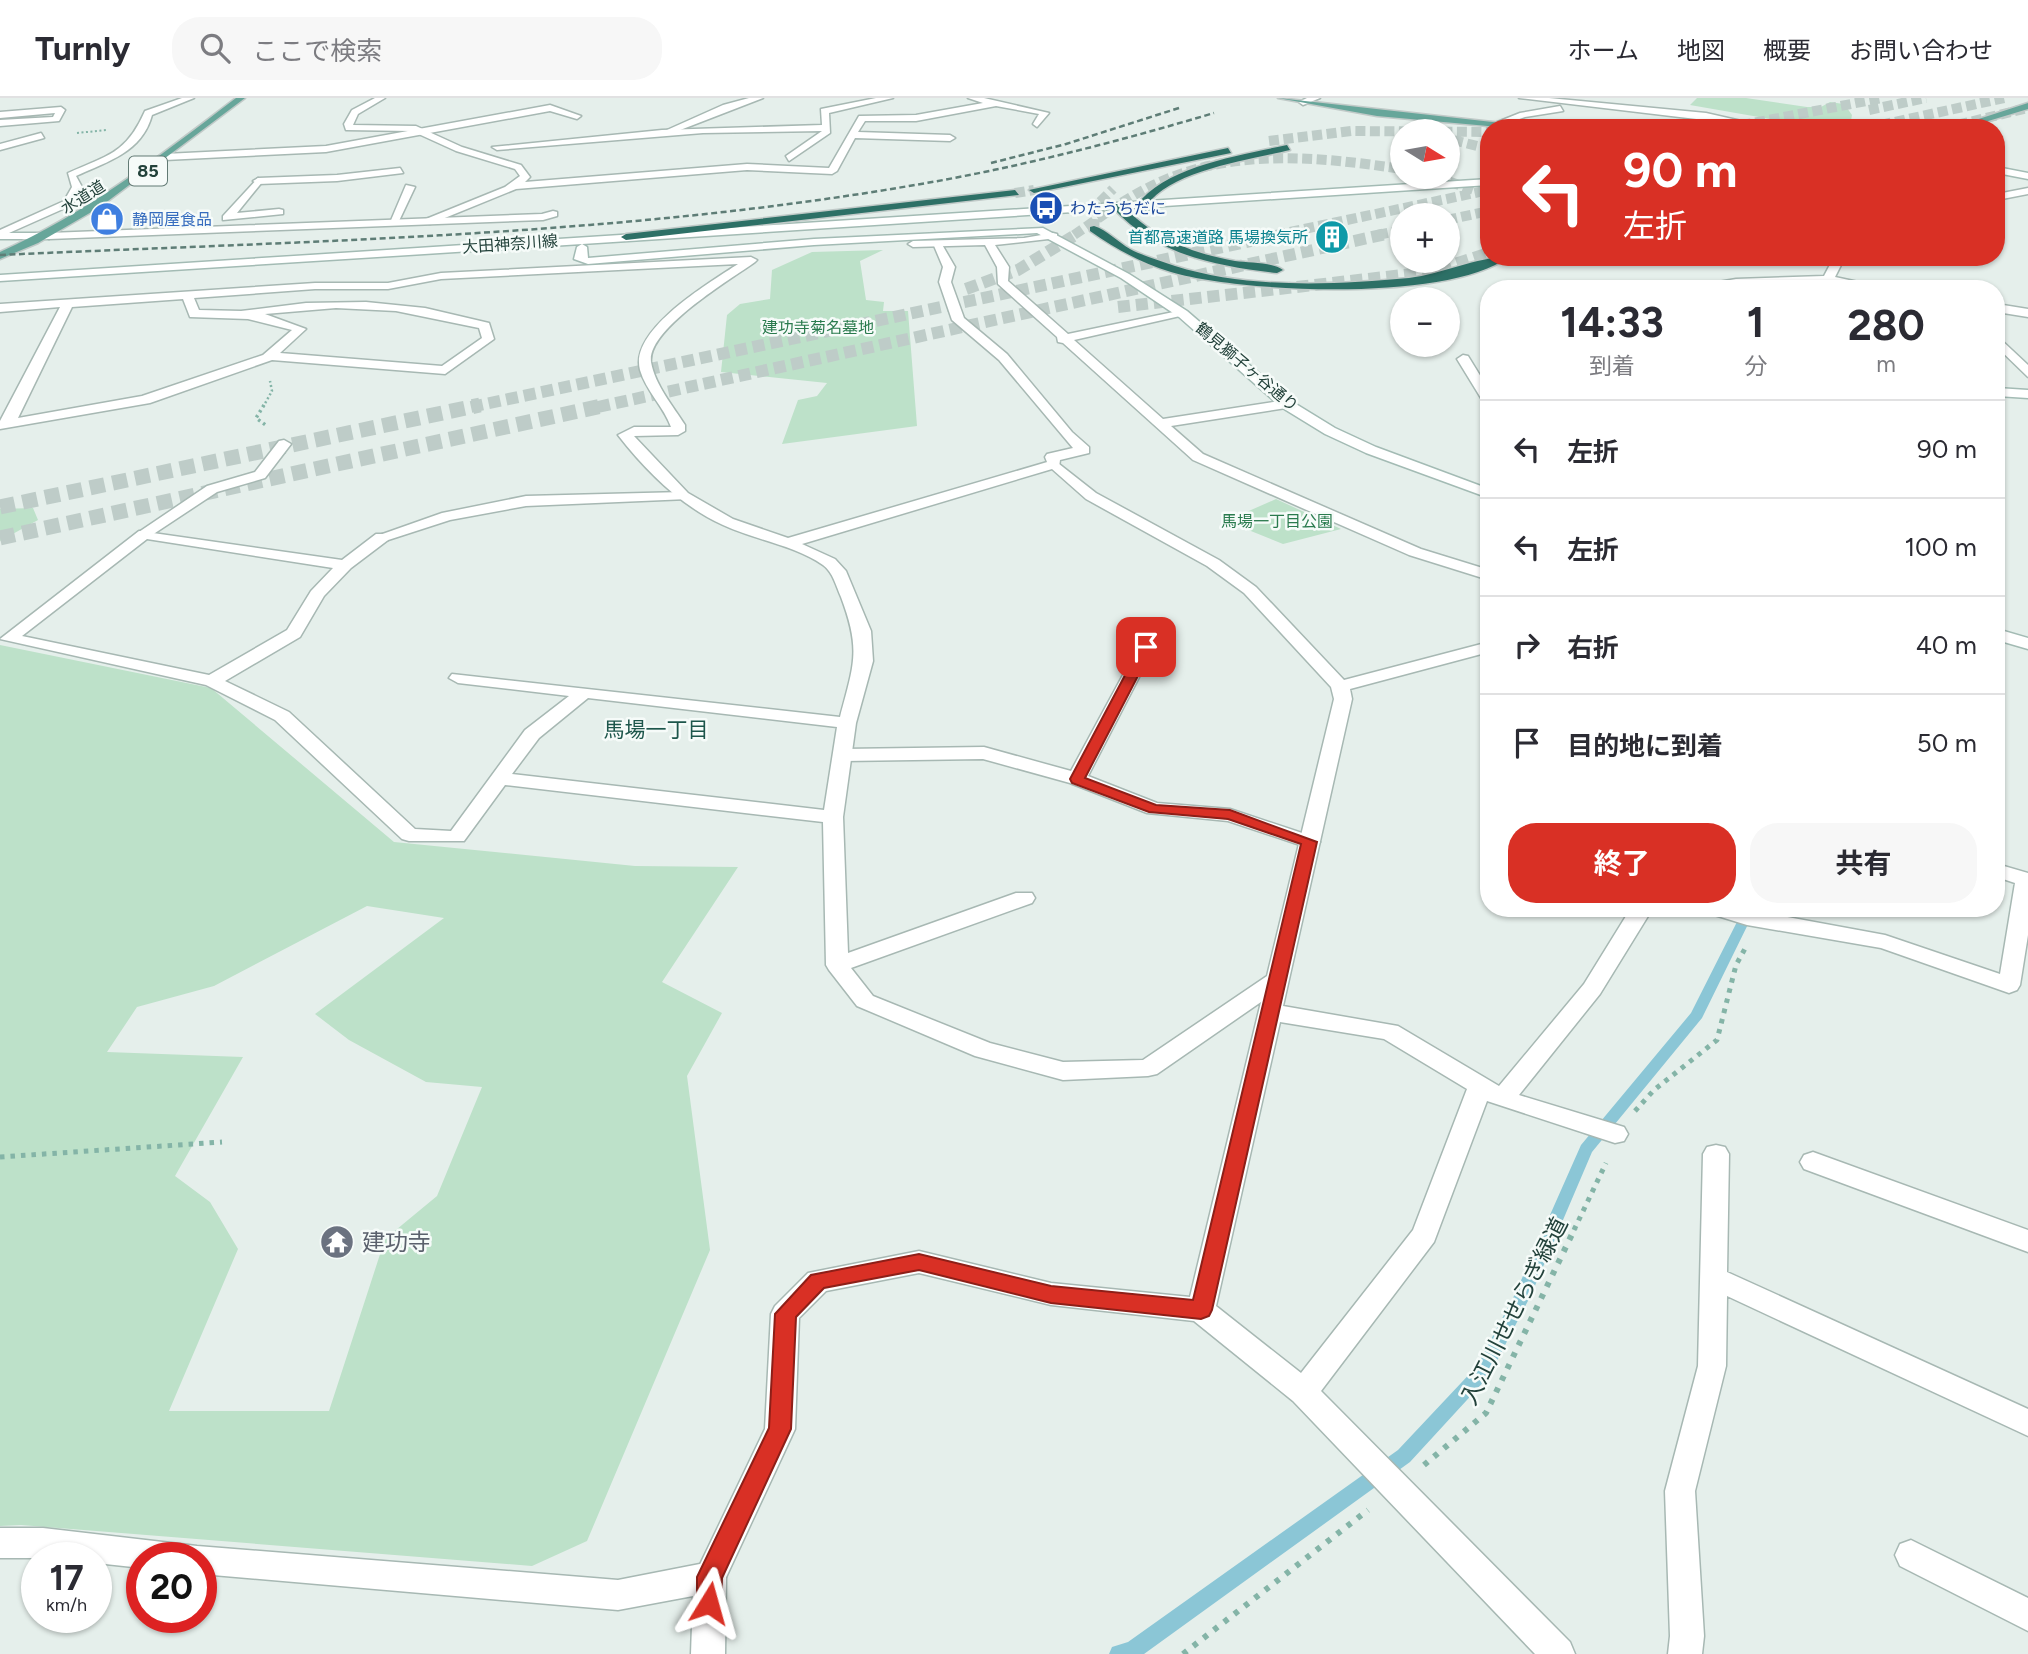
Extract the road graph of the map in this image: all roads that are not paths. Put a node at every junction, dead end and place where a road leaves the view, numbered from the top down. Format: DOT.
graph roads {
  1 [pos="190,98"];
  2 [pos="240,98"];
  3 [pos="381,98"];
  4 [pos="759,98"];
  5 [pos="888,98"];
  6 [pos="972,98"];
  7 [pos="1282,98"];
  8 [pos="1316,98"];
  9 [pos="1523,98"];
  10 [pos="1303,102"];
  11 [pos="996,103"];
  12 [pos="1587,103"];
  13 [pos="2028,106"];
  14 [pos="0,115"];
  15 [pos="577,116"];
  16 [pos="1513,119"];
  17 [pos="1723,119"];
  18 [pos="1983,119"];
  19 [pos="1053,120"];
  20 [pos="0,123"];
  21 [pos="1480,123"];
  22 [pos="613,128"];
  23 [pos="827,128"];
  24 [pos="671,130"];
  25 [pos="424,132"];
  26 [pos="851,135"];
  27 [pos="41,136"];
  28 [pos="592,137"];
  29 [pos="950,138"];
  30 [pos="1269,141"];
  31 [pos="0,147"];
  32 [pos="497,147"];
  33 [pos="1287,148"];
  34 [pos="1228,151"];
  35 [pos="165,157"];
  36 [pos="789,158"];
  37 [pos="400,171"];
  38 [pos="2005,172"];
  39 [pos="2028,176"];
  40 [pos="1480,183"];
  41 [pos="1121,186"];
  42 [pos="410,187"];
  43 [pos="513,187"];
  44 [pos="1480,189"];
  45 [pos="1034,190"];
  46 [pos="2028,191"];
  47 [pos="1015,193"];
  48 [pos="2005,195"];
  49 [pos="1145,208"];
  50 [pos="1120,210"];
  51 [pos="279,212"];
  52 [pos="553,214"];
  53 [pos="1023,216"];
  54 [pos="227,218"];
  55 [pos="430,221"];
  56 [pos="393,223"];
  57 [pos="1094,229"];
  58 [pos="2,231"];
  59 [pos="158,232"];
  60 [pos="49,236"];
  61 [pos="1053,236"];
  62 [pos="626,237"];
  63 [pos="988,242"];
  64 [pos="936,243"];
  65 [pos="913,244"];
  66 [pos="582,247"];
  67 [pos="1480,254"];
  68 [pos="0,256"];
  69 [pos="588,261"];
  70 [pos="1480,266"];
  71 [pos="1835,266"];
  72 [pos="1290,271"];
  73 [pos="1312,273"];
  74 [pos="0,278"];
  75 [pos="1828,279"];
  76 [pos="1797,280"];
  77 [pos="1834,280"];
  78 [pos="0,285"];
  79 [pos="328,285"];
  80 [pos="187,295"];
  81 [pos="67,304"];
  82 [pos="0,308"];
  83 [pos="2005,309"];
  84 [pos="2028,313"];
  85 [pos="245,314"];
  86 [pos="1183,314"];
  87 [pos="1062,339"];
  88 [pos="2005,349"];
  89 [pos="269,357"];
  90 [pos="1463,359"];
  91 [pos="2028,373"];
  92 [pos="1480,386"];
  93 [pos="2005,393"];
  94 [pos="2028,394"];
  95 [pos="1286,404"];
  96 [pos="1161,423"];
  97 [pos="4,425"];
  98 [pos="284,444"];
  99 [pos="1054,464"];
  100 [pos="1480,491"];
  101 [pos="683,496"];
  102 [pos="144,534"];
  103 [pos="788,543"];
  104 [pos="345,565"];
  105 [pos="1480,572"];
  106 [pos="1158,625"];
  107 [pos="4,637"];
  108 [pos="2005,637"];
  109 [pos="2028,644"];
  110 [pos="1480,652"];
  111 [pos="458,678"];
  112 [pos="212,681"];
  113 [pos="1340,686"];
  114 [pos="584,693"];
  115 [pos="848,723"];
  116 [pos="844,755"];
  117 [pos="502,779"];
  118 [pos="1077,779"];
  119 [pos="833,817"];
  120 [pos="1310,842"];
  121 [pos="2005,873"];
  122 [pos="2027,880"];
  123 [pos="1024,898"];
  124 [pos="1636,917"];
  125 [pos="1750,917"];
  126 [pos="837,965"];
  127 [pos="1276,981"];
  128 [pos="1269,1012"];
  129 [pos="1491,1092"];
  130 [pos="1615,1133"];
  131 [pos="1716,1154"];
  132 [pos="1814,1162"];
  133 [pos="2028,1241"];
  134 [pos="1714,1278"];
  135 [pos="1201,1310"];
  136 [pos="1303,1392"];
  137 [pos="2028,1423"];
  138 [pos="0,1543"];
  139 [pos="126,1551"];
  140 [pos="1911,1555"];
  141 [pos="217,1561"];
  142 [pos="709,1577"];
  143 [pos="2028,1615"];
  144 [pos="708,1654"];
  145 [pos="1558,1654"];
  146 [pos="1685,1654"];
  1 -- 58 [label="street"];
  2 -- 35 [label="main road, 水道道 / 85"];
  3 -- 25 [label="street"];
  4 -- 24 [label="street"];
  5 -- 23 [label="street"];
  6 -- 11 [label="street"];
  7 -- 10 [label="main road"];
  8 -- 10 [label="street"];
  9 -- 12 [label="street"];
  10 -- 21 [label="main road"];
  11 -- 19 [label="street"];
  11 -- 26 [label="street"];
  12 -- 16 [label="street"];
  12 -- 17 [label="street"];
  13 -- 18 [label="main road"];
  14 -- 20 [label="street"];
  15 -- 25 [label="street"];
  22 -- 28 [label="street"];
  23 -- 24 [label="street"];
  23 -- 36 [label="street"];
  24 -- 28 [label="street"];
  25 -- 35 [label="street"];
  25 -- 43 [label="street"];
  26 -- 29 [label="street"];
  26 -- 43 [label="street"];
  27 -- 31 [label="street"];
  28 -- 32 [label="street"];
  30 -- 34 [label="highway"];
  33 -- 49 [label="highway"];
  34 -- 41 [label="highway"];
  34 -- 45 [label="highway"];
  35 -- 60 [label="main road, 水道道 / 85"];
  37 -- 54 [label="street"];
  38 -- 39 [label="street"];
  40 -- 49 [label="street"];
  42 -- 56 [label="street"];
  43 -- 55 [label="street"];
  44 -- 49 [label="street"];
  46 -- 48 [label="street"];
  47 -- 62 [label="highway"];
  49 -- 50 [label="street"];
  50 -- 53 [label="street"];
  50 -- 72 [label="highway"];
  51 -- 54 [label="street"];
  52 -- 55 [label="street"];
  53 -- 62 [label="street, 大田神奈川線"];
  53 -- 66 [label="street, 大田神奈川線"];
  54 -- 59 [label="street"];
  55 -- 56 [label="street"];
  56 -- 59 [label="street"];
  57 -- 70 [label="highway"];
  58 -- 60 [label="street"];
  59 -- 60 [label="street"];
  60 -- 68 [label="main road, 水道道 / 85"];
  61 -- 63 [label="street"];
  61 -- 69 [label="street"];
  61 -- 86 [label="street, 鶴見獅子ヶ谷通り"];
  62 -- 74 [label="street, 大田神奈川線"];
  63 -- 64 [label="street"];
  63 -- 87 [label="street"];
  64 -- 65 [label="street"];
  64 -- 99 [label="street"];
  66 -- 69 [label="street, 大田神奈川線"];
  66 -- 78 [label="street, 大田神奈川線"];
  67 -- 73 [label="highway"];
  69 -- 79 [label="street"];
  71 -- 75 [label="street"];
  75 -- 76 [label="street"];
  75 -- 77 [label="street"];
  79 -- 80 [label="street"];
  79 -- 101 [label="street"];
  80 -- 81 [label="street"];
  80 -- 85 [label="street"];
  81 -- 82 [label="street"];
  81 -- 97 [label="street"];
  83 -- 84 [label="street"];
  85 -- 89 [label="street"];
  85 -- 89 [label="street"];
  86 -- 87 [label="street"];
  86 -- 95 [label="street, 鶴見獅子ヶ谷通り"];
  87 -- 96 [label="street"];
  88 -- 91 [label="street"];
  89 -- 97 [label="street"];
  90 -- 92 [label="street"];
  93 -- 94 [label="street"];
  95 -- 96 [label="street"];
  95 -- 100 [label="street, 鶴見獅子ヶ谷通り"];
  96 -- 105 [label="street"];
  98 -- 102 [label="street"];
  99 -- 103 [label="street"];
  99 -- 113 [label="street"];
  101 -- 103 [label="street"];
  101 -- 104 [label="street"];
  102 -- 104 [label="street"];
  102 -- 107 [label="street"];
  103 -- 115 [label="street"];
  104 -- 112 [label="street"];
  106 -- 118 [label="street"];
  107 -- 112 [label="street"];
  108 -- 109 [label="street"];
  110 -- 113 [label="street"];
  111 -- 114 [label="street"];
  112 -- 117 [label="street"];
  113 -- 120 [label="street"];
  114 -- 115 [label="street"];
  114 -- 117 [label="street"];
  115 -- 116 [label="street"];
  116 -- 118 [label="street"];
  116 -- 119 [label="street"];
  117 -- 119 [label="street"];
  118 -- 120 [label="street"];
  119 -- 126 [label="street"];
  120 -- 127 [label="street"];
  121 -- 122 [label="street"];
  122 -- 125 [label="street"];
  123 -- 126 [label="street"];
  124 -- 129 [label="street"];
  126 -- 127 [label="street"];
  127 -- 128 [label="street"];
  128 -- 129 [label="street"];
  128 -- 135 [label="street"];
  129 -- 130 [label="street"];
  129 -- 136 [label="street"];
  131 -- 134 [label="street"];
  132 -- 133 [label="street"];
  134 -- 137 [label="street"];
  134 -- 146 [label="street"];
  135 -- 136 [label="street"];
  135 -- 142 [label="street"];
  136 -- 145 [label="street"];
  138 -- 139 [label="street"];
  140 -- 143 [label="street"];
  141 -- 142 [label="street"];
  142 -- 144 [label="street"];
}
